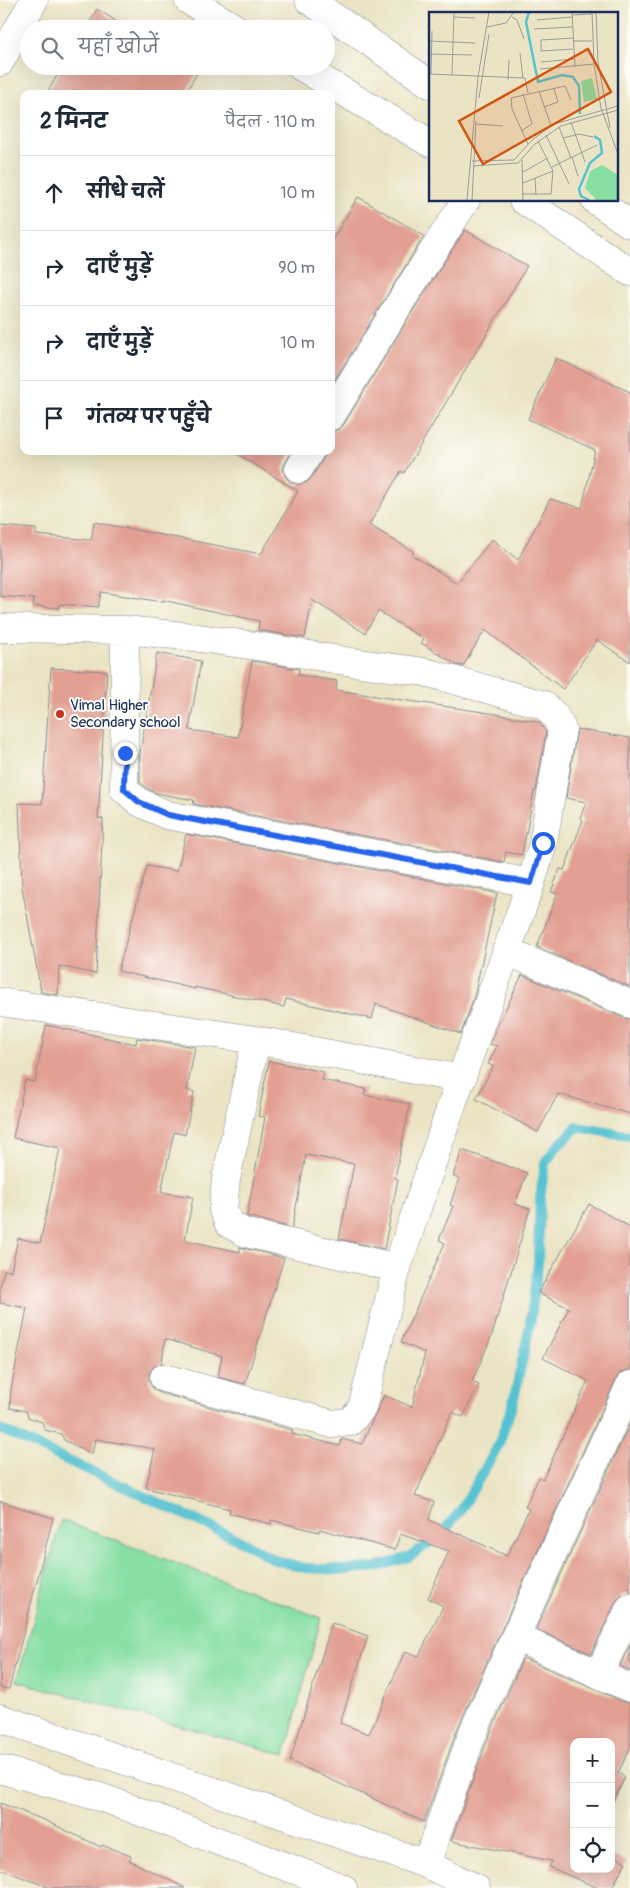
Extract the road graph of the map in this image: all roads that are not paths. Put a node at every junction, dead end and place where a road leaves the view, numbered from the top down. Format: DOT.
graph roads {
  1 [pos="34,0"];
  2 [pos="188,0"];
  3 [pos="309,0"];
  4 [pos="23,20"];
  5 [pos="222,20"];
  6 [pos="20,26"];
  7 [pos="0,62"];
  8 [pos="315,75"];
  9 [pos="429,83"];
  10 [pos="429,142"];
  11 [pos="465,201"];
  12 [pos="524,201"];
  13 [pos="596,201"];
  14 [pos="630,224"];
  15 [pos="630,272"];
  16 [pos="335,409"];
  17 [pos="0,628"];
  18 [pos="125,630"];
  19 [pos="531,883"];
  20 [pos="506,951"];
  21 [pos="0,1002"];
  22 [pos="630,1004"];
  23 [pos="256,1040"];
  24 [pos="462,1079"];
  25 [pos="397,1268"];
  26 [pos="164,1378"];
  27 [pos="630,1385"];
  28 [pos="630,1608"];
  29 [pos="515,1637"];
  30 [pos="599,1674"];
  31 [pos="630,1688"];
  32 [pos="0,1718"];
  33 [pos="0,1769"];
  34 [pos="426,1864"];
  35 [pos="343,1888"];
  36 [pos="476,1888"];
  1 -- 4 [label="street"];
  2 -- 5 [label="street"];
  3 -- 9 [label="street"];
  6 -- 7 [label="street"];
  8 -- 10 [label="street"];
  11 -- 16 [label="street"];
  12 -- 15 [label="street"];
  13 -- 14 [label="street"];
  17 -- 18 [label="street"];
  18 -- 19 [label="street"];
  18 -- 19 [label="street"];
  19 -- 20 [label="street"];
  20 -- 22 [label="street"];
  20 -- 24 [label="street"];
  21 -- 23 [label="street"];
  23 -- 24 [label="street"];
  23 -- 25 [label="street"];
  24 -- 25 [label="street"];
  25 -- 26 [label="street"];
  27 -- 29 [label="street"];
  28 -- 30 [label="street"];
  29 -- 30 [label="street"];
  29 -- 34 [label="street"];
  30 -- 31 [label="street"];
  32 -- 34 [label="street"];
  33 -- 35 [label="street"];
  34 -- 36 [label="street"];
}
